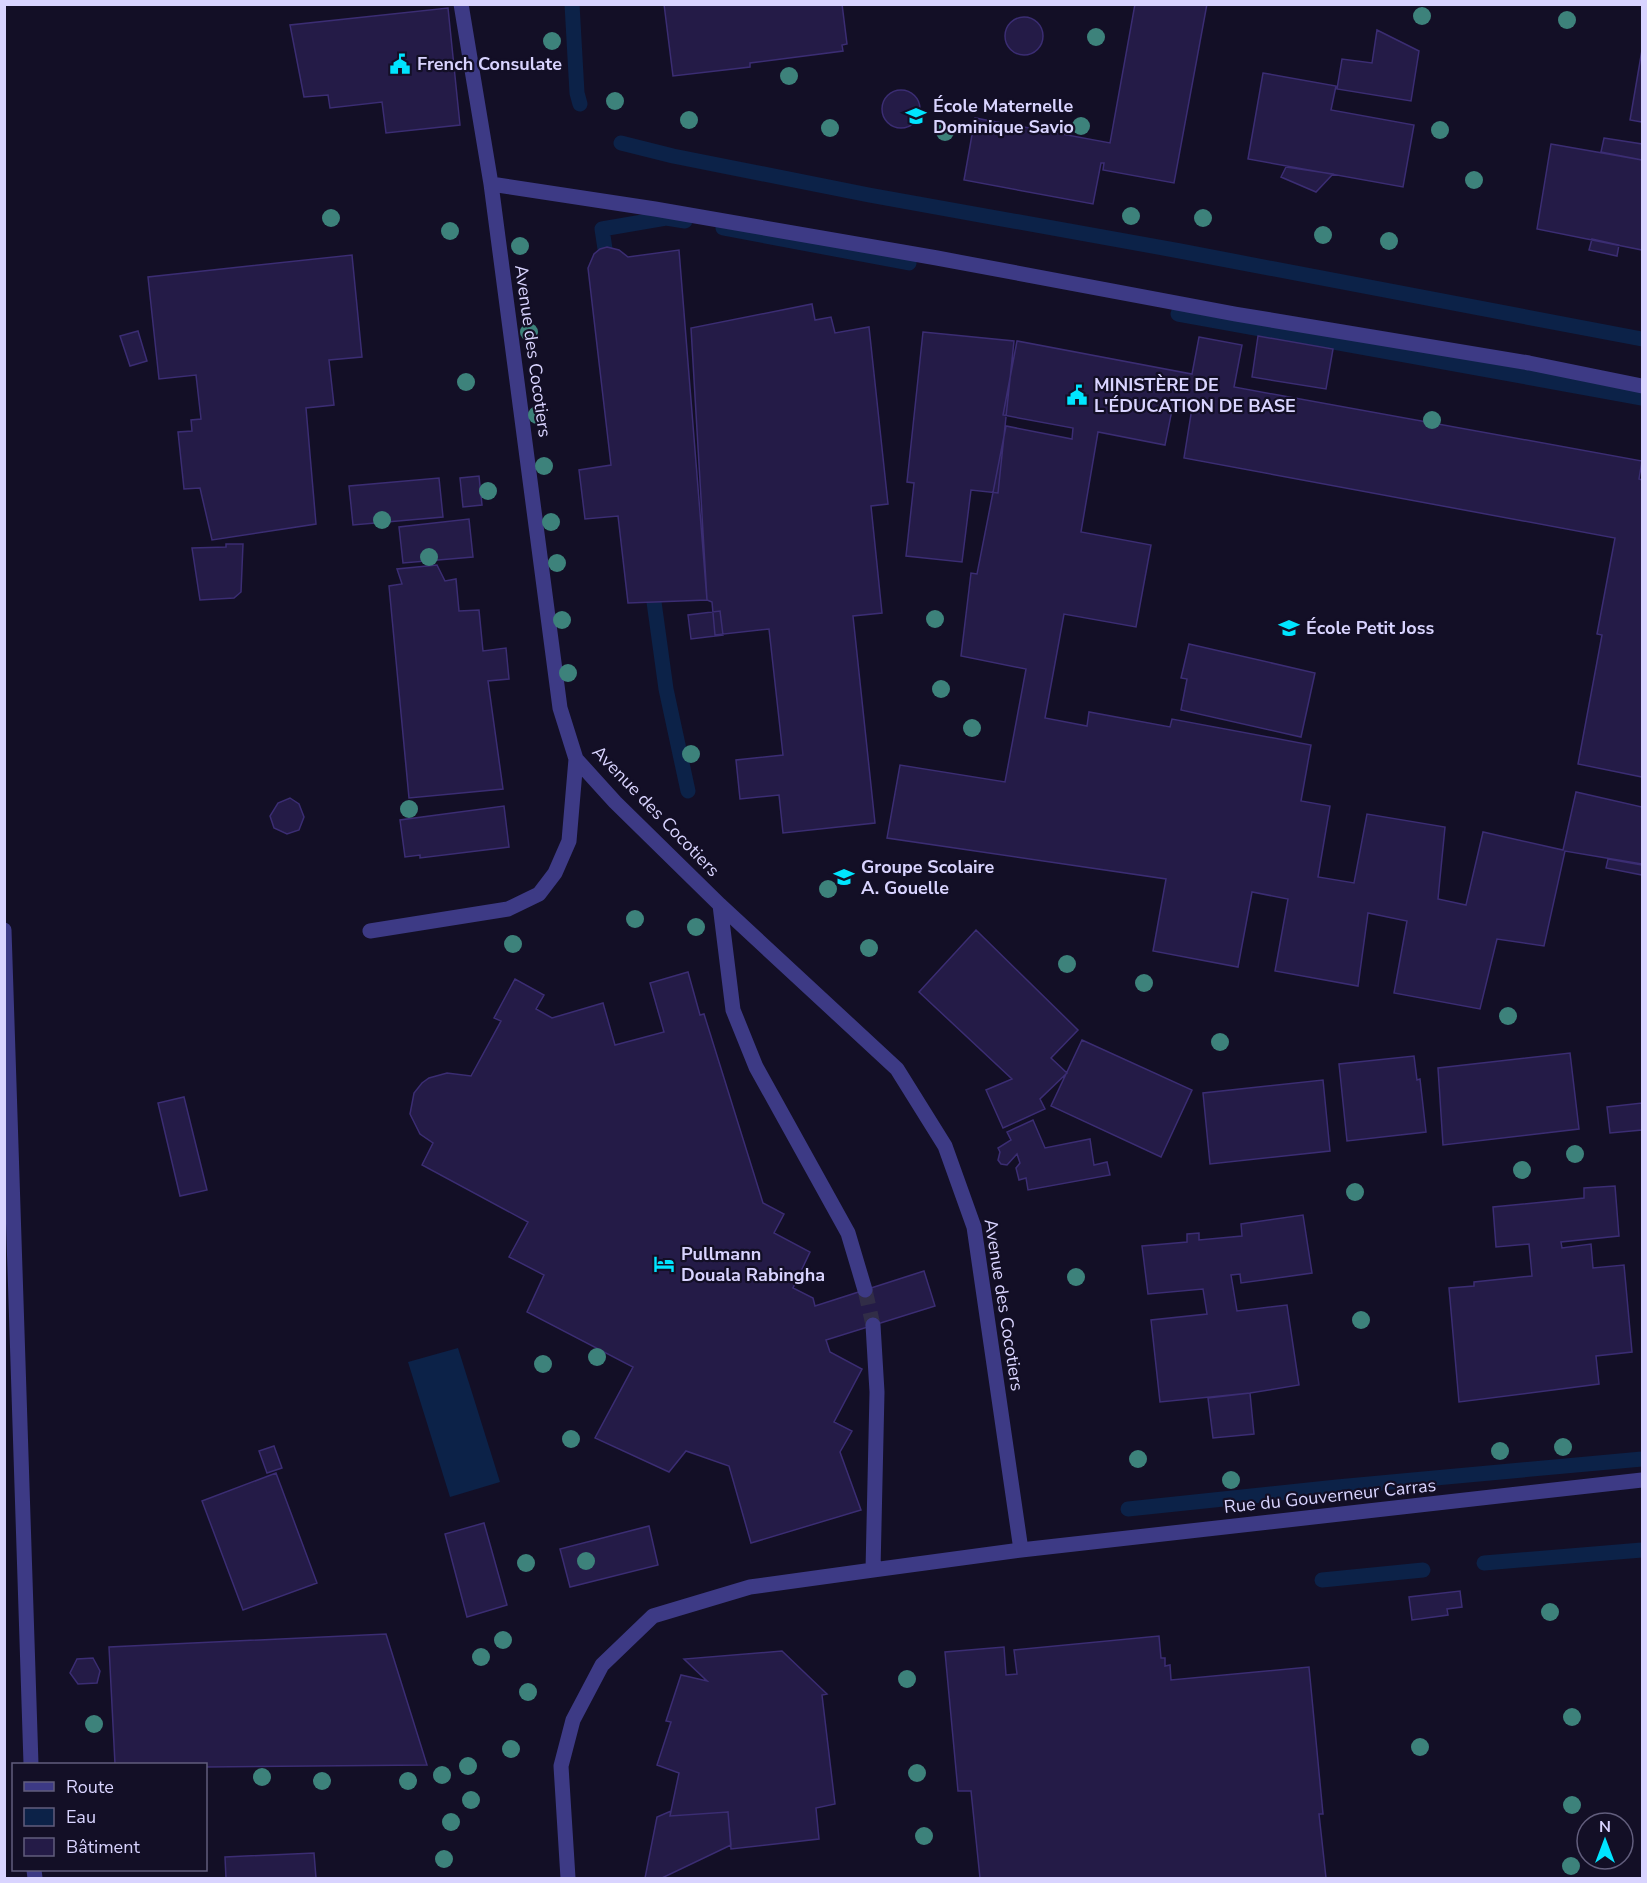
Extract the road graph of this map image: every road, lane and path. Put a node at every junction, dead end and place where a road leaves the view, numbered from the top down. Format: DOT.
graph roads {
  1 [pos="461,4"];
  2 [pos="491,184"];
  3 [pos="1642,386"];
  4 [pos="576,759"];
  5 [pos="720,904"];
  6 [pos="4,930"];
  7 [pos="370,931"];
  8 [pos="865,1290"];
  9 [pos="873,1325"];
  10 [pos="1642,1480"];
  11 [pos="1022,1550"];
  12 [pos="873,1570"];
  13 [pos="31,1763"];
  14 [pos="568,1878"];
  1 -- 2 [label="street, Avenue des Cocotiers"];
  2 -- 3 [label="street"];
  2 -- 4 [label="street, Avenue des Cocotiers"];
  4 -- 5 [label="street, Avenue des Cocotiers"];
  4 -- 7 [label="street"];
  5 -- 8 [label="street"];
  5 -- 11 [label="street, Avenue des Cocotiers"];
  6 -- 13 [label="street"];
  9 -- 12 [label="street"];
  10 -- 11 [label="street, Rue du Gouverneur Carras"];
  11 -- 12 [label="street, Rue du Gouverneur Carras"];
  12 -- 14 [label="street, Rue du Gouverneur Carras"];
}
